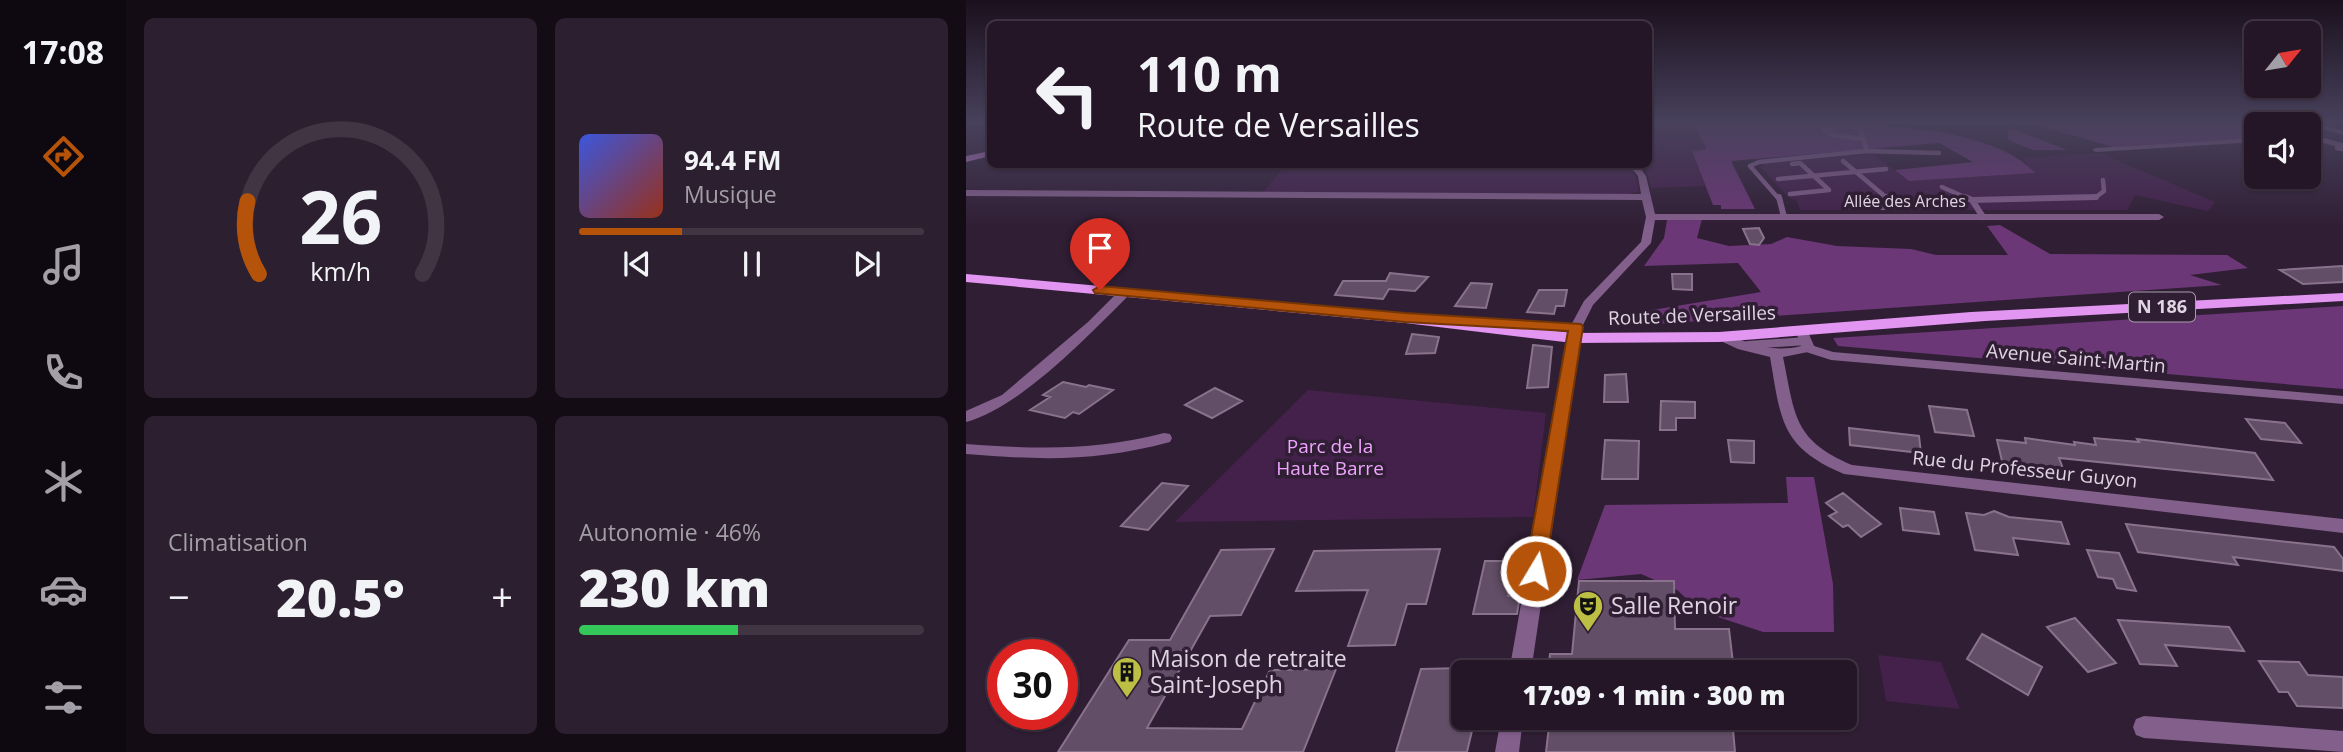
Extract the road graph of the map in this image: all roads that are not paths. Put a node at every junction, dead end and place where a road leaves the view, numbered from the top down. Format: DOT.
graph roads {
  1 [pos="1807,157"];
  2 [pos="1843,161"];
  3 [pos="1765,166"];
  4 [pos="1635,168"];
  5 [pos="1886,169"];
  6 [pos="1856,172"];
  7 [pos="1814,176"];
  8 [pos="1778,179"];
  9 [pos="2103,180"];
  10 [pos="1942,187"];
  11 [pos="966,193"];
  12 [pos="1790,194"];
  13 [pos="1646,197"];
  14 [pos="1972,200"];
  15 [pos="1882,207"];
  16 [pos="1651,217"];
  17 [pos="1784,217"];
  18 [pos="1983,217"];
  19 [pos="2159,217"];
  20 [pos="966,278"];
  21 [pos="1125,292"];
  22 [pos="2343,297"];
  23 [pos="1982,317"];
  24 [pos="1787,321"];
  25 [pos="1574,333"];
  26 [pos="1719,337"];
  27 [pos="1805,340"];
  28 [pos="1742,346"];
  29 [pos="1776,355"];
  30 [pos="2343,400"];
  31 [pos="966,417"];
  32 [pos="1164,438"];
  33 [pos="966,449"];
  34 [pos="2343,526"];
  35 [pos="1522,660"];
  36 [pos="2144,727"];
  37 [pos="1510,730"];
  38 [pos="2343,742"];
  39 [pos="1507,752"];
  1 -- 17 [label="lane"];
  2 -- 6 [label="lane"];
  3 -- 7 [label="lane"];
  4 -- 13 [label="street"];
  5 -- 6 [label="lane"];
  6 -- 7 [label="lane"];
  6 -- 15 [label="lane"];
  7 -- 8 [label="lane"];
  7 -- 12 [label="lane"];
  9 -- 14 [label="lane"];
  10 -- 14 [label="lane"];
  11 -- 13 [label="street"];
  13 -- 16 [label="street"];
  14 -- 18 [label="lane"];
  16 -- 17 [label="street, Allée des Arches"];
  16 -- 25 [label="street"];
  17 -- 18 [label="street, Allée des Arches"];
  18 -- 19 [label="street, Allée des Arches"];
  20 -- 21 [label="main road, Route de Versailles / N 186"];
  21 -- 25 [label="main road, Route de Versailles / N 186"];
  21 -- 31 [label="street"];
  22 -- 23 [label="main road, Route de Versailles / N 186"];
  23 -- 24 [label="main road, Route de Versailles / N 186"];
  23 -- 27 [label="main road, Route de Versailles / N 186"];
  24 -- 25 [label="main road, Route de Versailles / N 186"];
  24 -- 27 [label="main road"];
  25 -- 26 [label="main road, Route de Versailles / N 186"];
  25 -- 35 [label="street"];
  26 -- 27 [label="main road, Route de Versailles / N 186"];
  26 -- 28 [label="street"];
  27 -- 28 [label="lane"];
  27 -- 29 [label="street"];
  27 -- 30 [label="street, Avenue Saint-Martin"];
  28 -- 29 [label="street"];
  29 -- 34 [label="street, Rue du Professeur Guyon"];
  32 -- 33 [label="street"];
  36 -- 38 [label="street"];
  37 -- 39 [label="street"];
}
